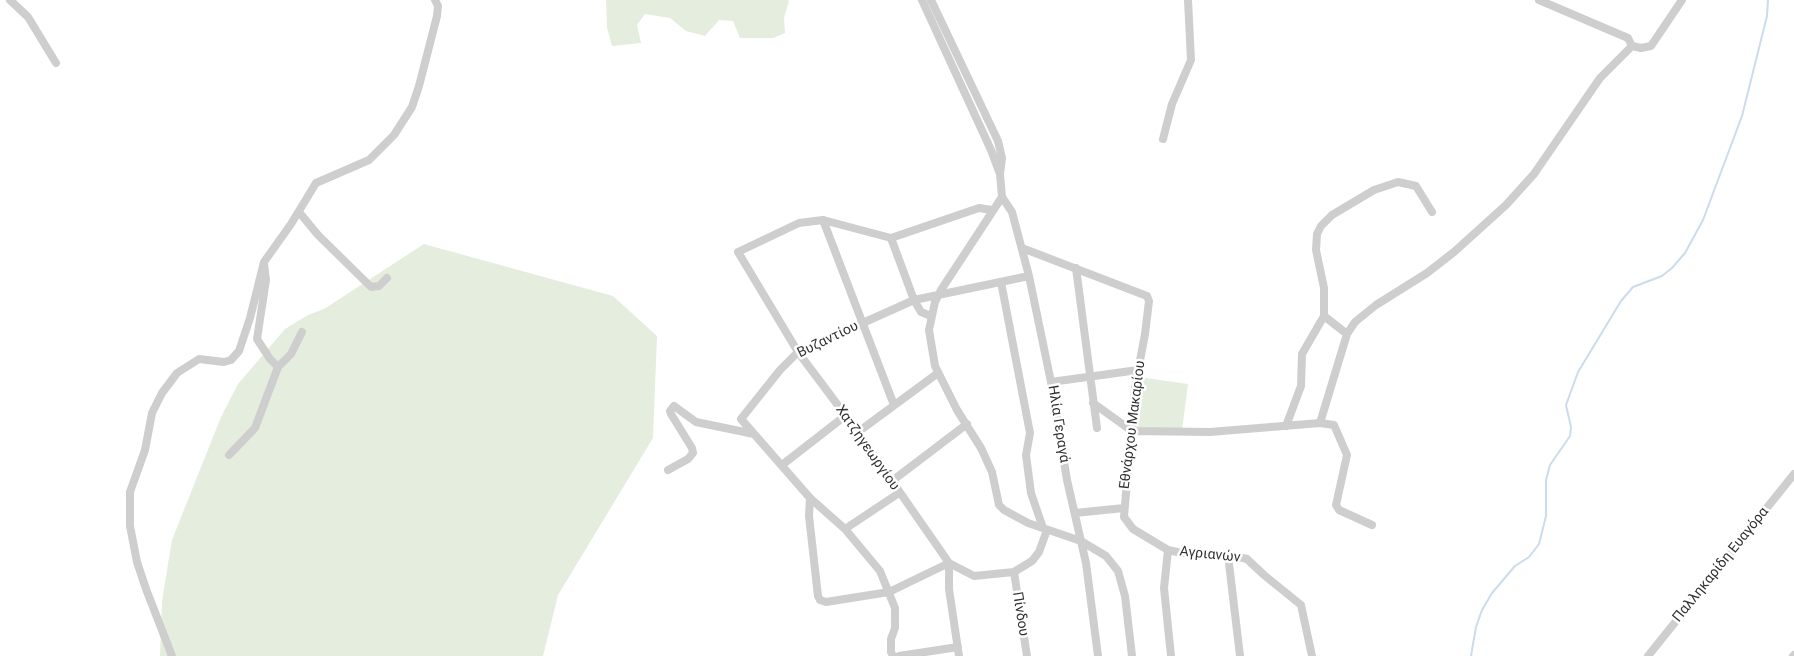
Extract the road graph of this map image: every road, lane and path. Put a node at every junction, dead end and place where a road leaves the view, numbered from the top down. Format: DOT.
graph roads {
  1 [pos="10,0"];
  2 [pos="435,0"];
  3 [pos="922,0"];
  4 [pos="931,0"];
  5 [pos="1188,0"];
  6 [pos="1539,0"];
  7 [pos="1682,0"];
  8 [pos="1632,46"];
  9 [pos="56,63"];
  10 [pos="1163,139"];
  11 [pos="1000,174"];
  12 [pos="1002,197"];
  13 [pos="992,210"];
  14 [pos="299,212"];
  15 [pos="1432,212"];
  16 [pos="823,220"];
  17 [pos="891,238"];
  18 [pos="1022,248"];
  19 [pos="264,262"];
  20 [pos="1076,268"];
  21 [pos="1029,276"];
  22 [pos="387,278"];
  23 [pos="1001,282"];
  24 [pos="938,294"];
  25 [pos="914,300"];
  26 [pos="931,316"];
  27 [pos="1324,316"];
  28 [pos="863,323"];
  29 [pos="302,332"];
  30 [pos="1347,334"];
  31 [pos="798,352"];
  32 [pos="278,367"];
  33 [pos="1138,370"];
  34 [pos="938,373"];
  35 [pos="1089,377"];
  36 [pos="1051,382"];
  37 [pos="1093,403"];
  38 [pos="894,405"];
  39 [pos="845,416"];
  40 [pos="1320,423"];
  41 [pos="967,424"];
  42 [pos="1286,426"];
  43 [pos="1097,428"];
  44 [pos="1132,431"];
  45 [pos="858,432"];
  46 [pos="754,434"];
  47 [pos="229,455"];
  48 [pos="782,465"];
  49 [pos="668,470"];
  50 [pos="1794,474"];
  51 [pos="892,481"];
  52 [pos="899,493"];
  53 [pos="810,498"];
  54 [pos="1124,508"];
  55 [pos="1075,513"];
  56 [pos="1372,525"];
  57 [pos="845,529"];
  58 [pos="1045,529"];
  59 [pos="1081,541"];
  60 [pos="1168,550"];
  61 [pos="1228,555"];
  62 [pos="949,563"];
  63 [pos="1014,572"];
  64 [pos="889,592"];
  65 [pos="958,647"];
  66 [pos="172,656"];
  67 [pos="893,656"];
  68 [pos="899,656"];
  69 [pos="959,656"];
  70 [pos="1027,656"];
  71 [pos="1098,656"];
  72 [pos="1132,656"];
  73 [pos="1171,656"];
  74 [pos="1240,656"];
  75 [pos="1312,656"];
  76 [pos="1648,656"];
  1 -- 9 [label="street"];
  2 -- 14 [label="street"];
  3 -- 11 [label="street"];
  4 -- 11 [label="street"];
  5 -- 10 [label="street"];
  6 -- 8 [label="street"];
  7 -- 8 [label="street"];
  8 -- 30 [label="street"];
  11 -- 12 [label="street"];
  12 -- 13 [label="street"];
  12 -- 18 [label="street, Ηλία Γεραγά"];
  13 -- 17 [label="street"];
  13 -- 24 [label="street"];
  14 -- 19 [label="street"];
  14 -- 22 [label="street"];
  15 -- 27 [label="street"];
  16 -- 17 [label="street"];
  16 -- 28 [label="street"];
  16 -- 31 [label="street, Χατζηγεωργίου"];
  17 -- 25 [label="street"];
  18 -- 20 [label="street, Εθνάρχου Μακαρίου"];
  18 -- 21 [label="street, Ηλία Γεραγά"];
  19 -- 32 [label="street"];
  19 -- 66 [label="street"];
  20 -- 33 [label="street, Εθνάρχου Μακαρίου"];
  20 -- 35 [label="street"];
  21 -- 23 [label="street, Βυζαντίου"];
  21 -- 36 [label="street, Ηλία Γεραγά"];
  23 -- 24 [label="street, Βυζαντίου"];
  23 -- 58 [label="street"];
  24 -- 25 [label="street, Βυζαντίου"];
  24 -- 26 [label="street"];
  25 -- 26 [label="street"];
  25 -- 28 [label="street, Βυζαντίου"];
  26 -- 34 [label="street"];
  27 -- 30 [label="street"];
  27 -- 42 [label="street"];
  28 -- 31 [label="street, Βυζαντίου"];
  28 -- 38 [label="street"];
  29 -- 32 [label="street"];
  30 -- 40 [label="street"];
  31 -- 39 [label="street, Χατζηγεωργίου"];
  31 -- 46 [label="street, Βυζαντίου"];
  32 -- 47 [label="street"];
  33 -- 35 [label="street"];
  33 -- 44 [label="street, Εθνάρχου Μακαρίου"];
  34 -- 38 [label="street"];
  34 -- 41 [label="street"];
  35 -- 36 [label="street"];
  35 -- 37 [label="street"];
  36 -- 55 [label="street, Ηλία Γεραγά"];
  37 -- 43 [label="street"];
  37 -- 44 [label="street"];
  38 -- 45 [label="street"];
  39 -- 45 [label="street, Χατζηγεωργίου"];
  39 -- 48 [label="street"];
  40 -- 42 [label="street"];
  40 -- 56 [label="street"];
  41 -- 51 [label="street"];
  41 -- 58 [label="street"];
  42 -- 44 [label="street"];
  44 -- 54 [label="street, Εθνάρχου Μακαρίου"];
  45 -- 51 [label="street, Χατζηγεωργίου"];
  46 -- 48 [label="street"];
  46 -- 49 [label="street"];
  48 -- 53 [label="street"];
  50 -- 76 [label="street, Παλληκαρίδη Ευαγόρα"];
  51 -- 52 [label="street, Χατζηγεωργίου"];
  52 -- 57 [label="street"];
  52 -- 62 [label="street, Χατζηγεωργίου"];
  53 -- 57 [label="street"];
  53 -- 64 [label="street"];
  54 -- 55 [label="street"];
  54 -- 60 [label="street, Αγριανών"];
  55 -- 59 [label="street, Ηλία Γεραγά"];
  57 -- 64 [label="street"];
  58 -- 59 [label="street"];
  58 -- 63 [label="street"];
  59 -- 71 [label="street, Ηλία Γεραγά"];
  59 -- 72 [label="street"];
  60 -- 61 [label="street, Αγριανών"];
  60 -- 73 [label="street"];
  61 -- 74 [label="street"];
  61 -- 75 [label="street, Αγριανών"];
  62 -- 63 [label="street"];
  62 -- 64 [label="street"];
  62 -- 65 [label="street"];
  63 -- 70 [label="street, Πίνδου"];
  64 -- 67 [label="street"];
  65 -- 68 [label="street"];
  65 -- 69 [label="street"];
}
